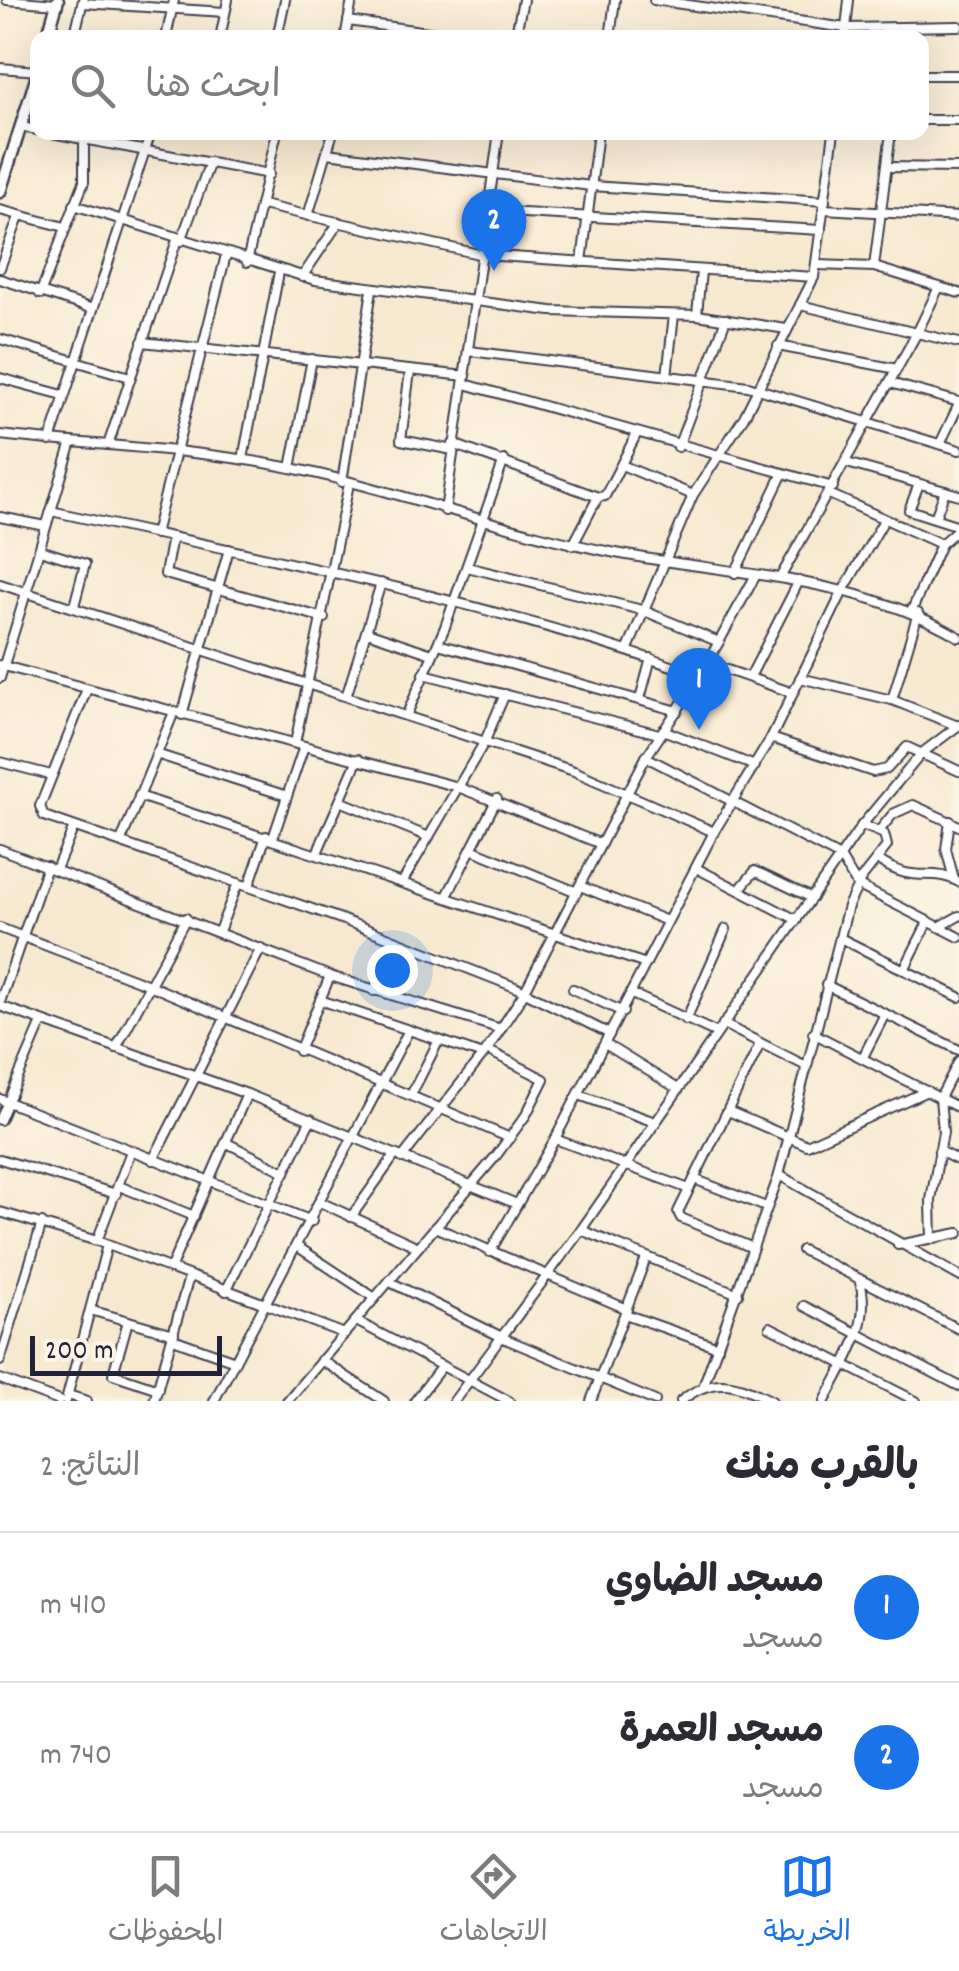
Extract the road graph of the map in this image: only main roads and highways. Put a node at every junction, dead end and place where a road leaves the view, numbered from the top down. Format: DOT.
graph roads {
  1 [pos="58,2"];
  2 [pos="49,30"];
  3 [pos="30,97"];
  4 [pos="6,154"];
  5 [pos="0,192"];
  1 -- 2 [label="main road"];
  3 -- 4 [label="main road"];
  4 -- 5 [label="main road"];
}
